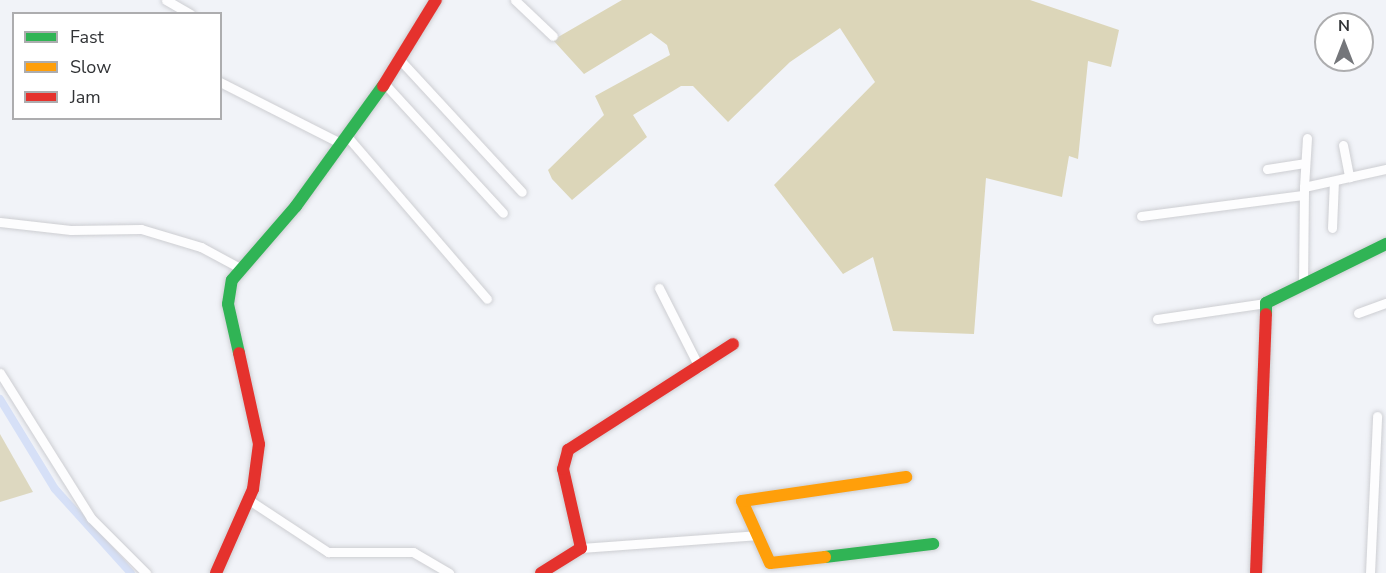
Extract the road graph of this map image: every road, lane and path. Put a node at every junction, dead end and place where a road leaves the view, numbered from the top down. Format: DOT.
graph roads {
  1 [pos="166,0"];
  2 [pos="436,0"];
  3 [pos="515,0"];
  4 [pos="187,12"];
  5 [pos="553,36"];
  6 [pos="401,61"];
  7 [pos="222,83"];
  8 [pos="384,83"];
  9 [pos="1307,138"];
  10 [pos="343,139"];
  11 [pos="1343,146"];
  12 [pos="1304,163"];
  13 [pos="1267,169"];
  14 [pos="1386,169"];
  15 [pos="1349,177"];
  16 [pos="1334,181"];
  17 [pos="1304,191"];
  18 [pos="522,192"];
  19 [pos="504,213"];
  20 [pos="1141,216"];
  21 [pos="0,222"];
  22 [pos="1332,228"];
  23 [pos="1386,244"];
  24 [pos="240,268"];
  25 [pos="1303,285"];
  26 [pos="659,288"];
  27 [pos="487,299"];
  28 [pos="1266,303"];
  29 [pos="1386,303"];
  30 [pos="1358,314"];
  31 [pos="1156,319"];
  32 [pos="733,344"];
  33 [pos="699,366"];
  34 [pos="0,373"];
  35 [pos="1377,416"];
  36 [pos="906,477"];
  37 [pos="249,501"];
  38 [pos="756,535"];
  39 [pos="933,544"];
  40 [pos="581,548"];
  41 [pos="770,568"];
  42 [pos="146,573"];
  43 [pos="216,573"];
  44 [pos="449,573"];
  45 [pos="541,573"];
  46 [pos="1256,573"];
  47 [pos="1370,573"];
  1 -- 4 [label="street"];
  2 -- 6 [label="street"];
  3 -- 5 [label="street"];
  6 -- 8 [label="street"];
  6 -- 18 [label="street"];
  7 -- 10 [label="street"];
  8 -- 10 [label="street"];
  8 -- 19 [label="street"];
  9 -- 12 [label="street"];
  10 -- 24 [label="street"];
  10 -- 27 [label="street"];
  11 -- 15 [label="street"];
  12 -- 13 [label="street"];
  12 -- 17 [label="street"];
  14 -- 15 [label="street"];
  15 -- 16 [label="street"];
  16 -- 17 [label="street"];
  16 -- 22 [label="street"];
  17 -- 20 [label="street"];
  17 -- 25 [label="street"];
  21 -- 24 [label="street"];
  23 -- 25 [label="street"];
  24 -- 37 [label="street"];
  25 -- 28 [label="street"];
  26 -- 33 [label="street"];
  28 -- 31 [label="street"];
  28 -- 46 [label="street"];
  29 -- 30 [label="street"];
  32 -- 33 [label="street"];
  33 -- 40 [label="street"];
  34 -- 42 [label="street"];
  35 -- 47 [label="street"];
  36 -- 38 [label="street"];
  37 -- 43 [label="street"];
  37 -- 44 [label="street"];
  38 -- 40 [label="street"];
  38 -- 41 [label="street"];
  39 -- 41 [label="street"];
  40 -- 45 [label="street"];
}
